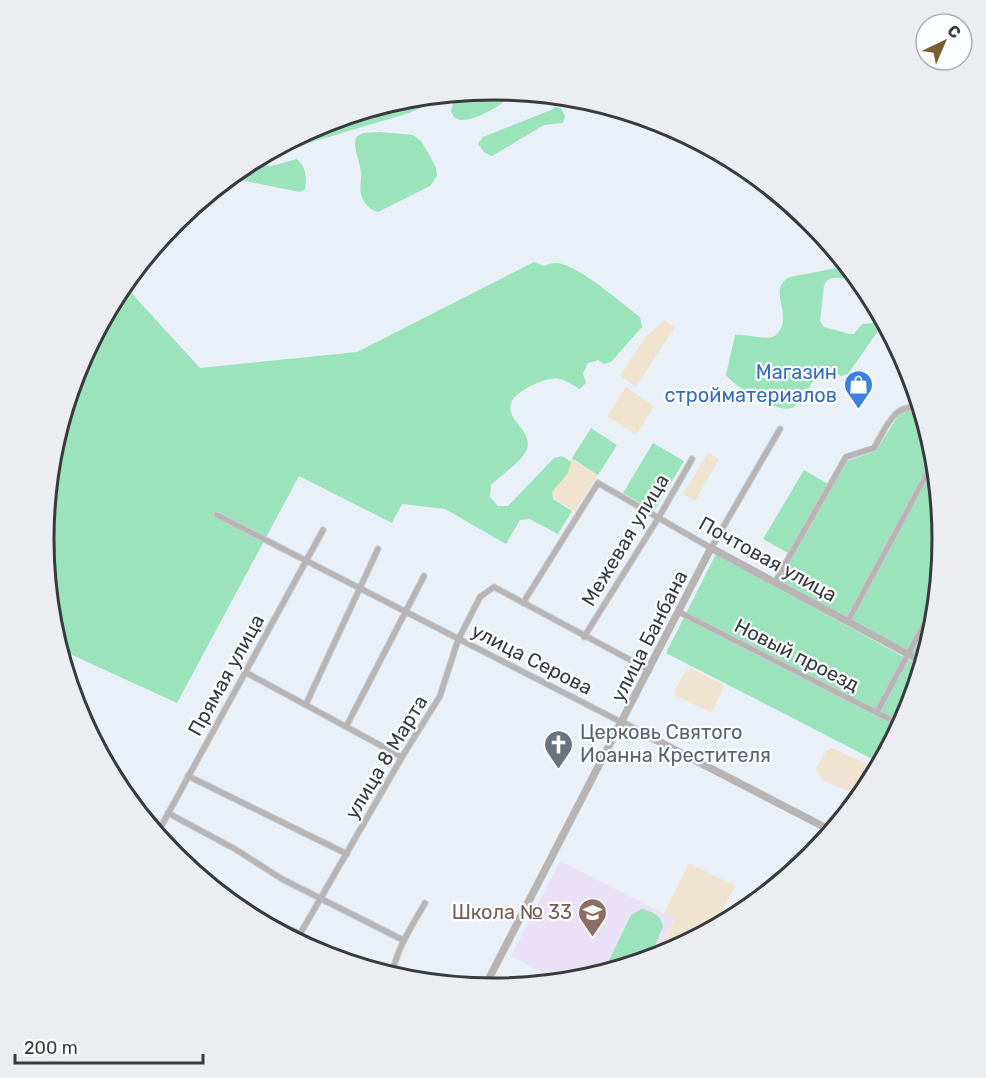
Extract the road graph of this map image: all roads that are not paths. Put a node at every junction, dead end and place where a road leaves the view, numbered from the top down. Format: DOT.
graph roads {
  1 [pos="912,408"];
  2 [pos="780,429"];
  3 [pos="692,459"];
  4 [pos="927,474"];
  5 [pos="217,515"];
  6 [pos="659,517"];
  7 [pos="323,530"];
  8 [pos="711,548"];
  9 [pos="378,549"];
  10 [pos="306,560"];
  11 [pos="424,576"];
  12 [pos="775,582"];
  13 [pos="358,588"];
  14 [pos="523,603"];
  15 [pos="406,612"];
  16 [pos="679,612"];
  17 [pos="848,621"];
  18 [pos="924,624"];
  19 [pos="584,637"];
  20 [pos="458,640"];
  21 [pos="908,654"];
  22 [pos="916,658"];
  23 [pos="650,670"];
  24 [pos="245,672"];
  25 [pos="306,704"];
  26 [pos="877,712"];
  27 [pos="893,721"];
  28 [pos="623,723"];
  29 [pos="347,725"];
  30 [pos="402,757"];
  31 [pos="188,776"];
  32 [pos="168,813"];
  33 [pos="161,825"];
  34 [pos="824,827"];
  35 [pos="347,854"];
  36 [pos="321,899"];
  37 [pos="424,903"];
  38 [pos="300,934"];
  39 [pos="403,940"];
  40 [pos="393,967"];
  41 [pos="489,978"];
  1 -- 12 [label="street"];
  2 -- 8 [label="street, улица Банбана"];
  3 -- 6 [label="street, Межевая улица"];
  4 -- 17 [label="street"];
  5 -- 10 [label="street, улица Серова"];
  6 -- 8 [label="street, Почтовая улица"];
  6 -- 14 [label="street, Почтовая улица"];
  6 -- 19 [label="street, Межевая улица"];
  7 -- 10 [label="street, Прямая улица"];
  8 -- 12 [label="street, Почтовая улица"];
  8 -- 16 [label="street, улица Банбана"];
  9 -- 13 [label="street"];
  10 -- 13 [label="street, улица Серова"];
  10 -- 24 [label="street, Прямая улица"];
  11 -- 15 [label="street"];
  12 -- 17 [label="street, Почтовая улица"];
  13 -- 15 [label="street, улица Серова"];
  13 -- 25 [label="street"];
  14 -- 19 [label="street"];
  14 -- 20 [label="street, улица 8 Марта"];
  15 -- 20 [label="street, улица Серова"];
  15 -- 29 [label="street"];
  16 -- 23 [label="street, улица Банбана"];
  16 -- 26 [label="street, Новый проезд"];
  17 -- 21 [label="street, Почтовая улица"];
  18 -- 21 [label="street"];
  19 -- 23 [label="street"];
  20 -- 28 [label="street, улица Серова"];
  20 -- 30 [label="street, улица 8 Марта"];
  21 -- 22 [label="street, Почтовая улица"];
  21 -- 26 [label="street"];
  23 -- 28 [label="street, улица Банбана"];
  24 -- 25 [label="street"];
  24 -- 31 [label="street, Прямая улица"];
  25 -- 29 [label="street"];
  26 -- 27 [label="street, Новый проезд"];
  28 -- 34 [label="street, улица Серова"];
  28 -- 41 [label="street, улица Банбана"];
  29 -- 30 [label="street"];
  30 -- 35 [label="street, улица 8 Марта"];
  31 -- 32 [label="street, Прямая улица"];
  31 -- 35 [label="street"];
  32 -- 33 [label="street, Прямая улица"];
  32 -- 36 [label="street"];
  35 -- 36 [label="street, улица 8 Марта"];
  36 -- 38 [label="street, улица 8 Марта"];
  36 -- 39 [label="street"];
  37 -- 39 [label="street"];
  39 -- 40 [label="street"];
}
